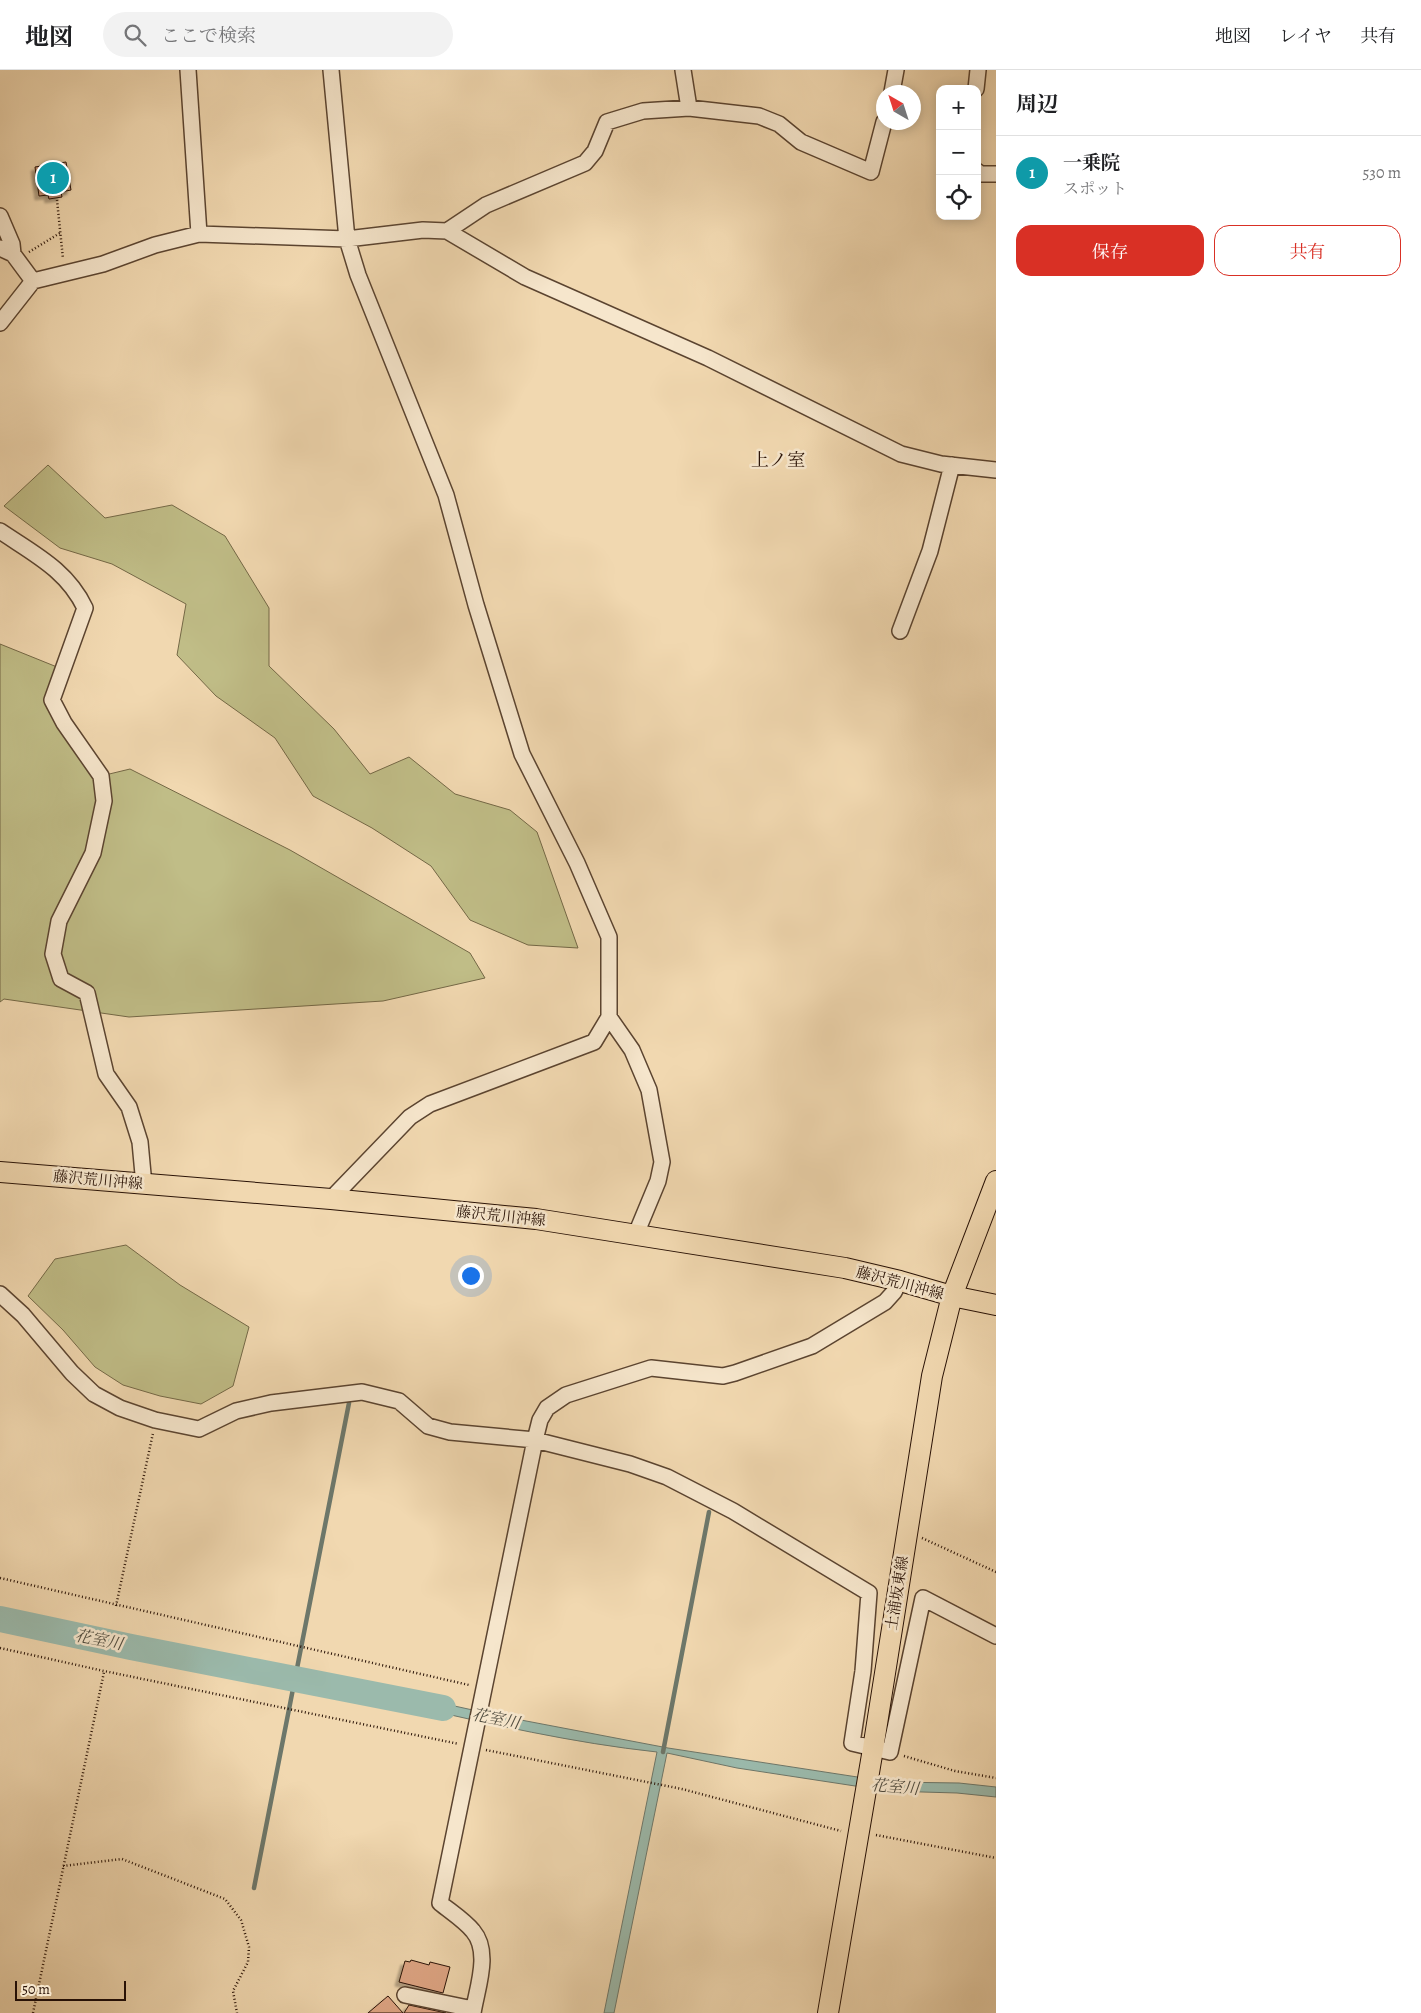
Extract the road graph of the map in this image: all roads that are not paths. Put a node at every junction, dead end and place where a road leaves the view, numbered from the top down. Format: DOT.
graph roads {
  1 [pos="188,70"];
  2 [pos="331,70"];
  3 [pos="683,70"];
  4 [pos="896,70"];
  5 [pos="978,70"];
  6 [pos="893,85"];
  7 [pos="976,85"];
  8 [pos="689,108"];
  9 [pos="882,130"];
  10 [pos="981,174"];
  11 [pos="996,174"];
  12 [pos="0,216"];
  13 [pos="446,231"];
  14 [pos="199,234"];
  15 [pos="347,239"];
  16 [pos="10,254"];
  17 [pos="33,281"];
  18 [pos="0,323"];
  19 [pos="952,465"];
  20 [pos="996,470"];
  21 [pos="0,531"];
  22 [pos="900,631"];
  23 [pos="609,1017"];
  24 [pos="0,1172"];
  25 [pos="996,1181"];
  26 [pos="144,1185"];
  27 [pos="331,1199"];
  28 [pos="636,1234"];
  29 [pos="900,1281"];
  30 [pos="0,1294"];
  31 [pos="952,1296"];
  32 [pos="996,1305"];
  33 [pos="534,1440"];
  34 [pos="996,1636"];
  35 [pos="878,1752"];
  36 [pos="405,1995"];
  37 [pos="473,2011"];
  38 [pos="828,2013"];
  1 -- 14 [label="street"];
  2 -- 15 [label="street"];
  3 -- 8 [label="street"];
  4 -- 6 [label="street"];
  5 -- 7 [label="street"];
  8 -- 9 [label="street"];
  8 -- 13 [label="street"];
  10 -- 11 [label="street"];
  12 -- 16 [label="street"];
  13 -- 15 [label="street"];
  13 -- 19 [label="street"];
  14 -- 15 [label="street"];
  14 -- 17 [label="street"];
  15 -- 23 [label="street"];
  16 -- 17 [label="street"];
  17 -- 18 [label="street"];
  19 -- 20 [label="street"];
  19 -- 22 [label="street"];
  21 -- 26 [label="street"];
  23 -- 27 [label="street"];
  23 -- 28 [label="street"];
  24 -- 26 [label="main road, 藤沢荒川沖線"];
  25 -- 31 [label="main road, 土浦坂東線"];
  26 -- 27 [label="main road, 藤沢荒川沖線"];
  27 -- 28 [label="main road, 藤沢荒川沖線"];
  28 -- 29 [label="main road, 藤沢荒川沖線"];
  29 -- 31 [label="main road, 藤沢荒川沖線"];
  29 -- 33 [label="street"];
  30 -- 33 [label="street"];
  31 -- 32 [label="main road, 藤沢荒川沖線"];
  31 -- 35 [label="main road, 土浦坂東線"];
  33 -- 35 [label="street"];
  33 -- 37 [label="street"];
  34 -- 35 [label="street"];
  35 -- 38 [label="main road, 土浦坂東線"];
  36 -- 37 [label="street"];
}
